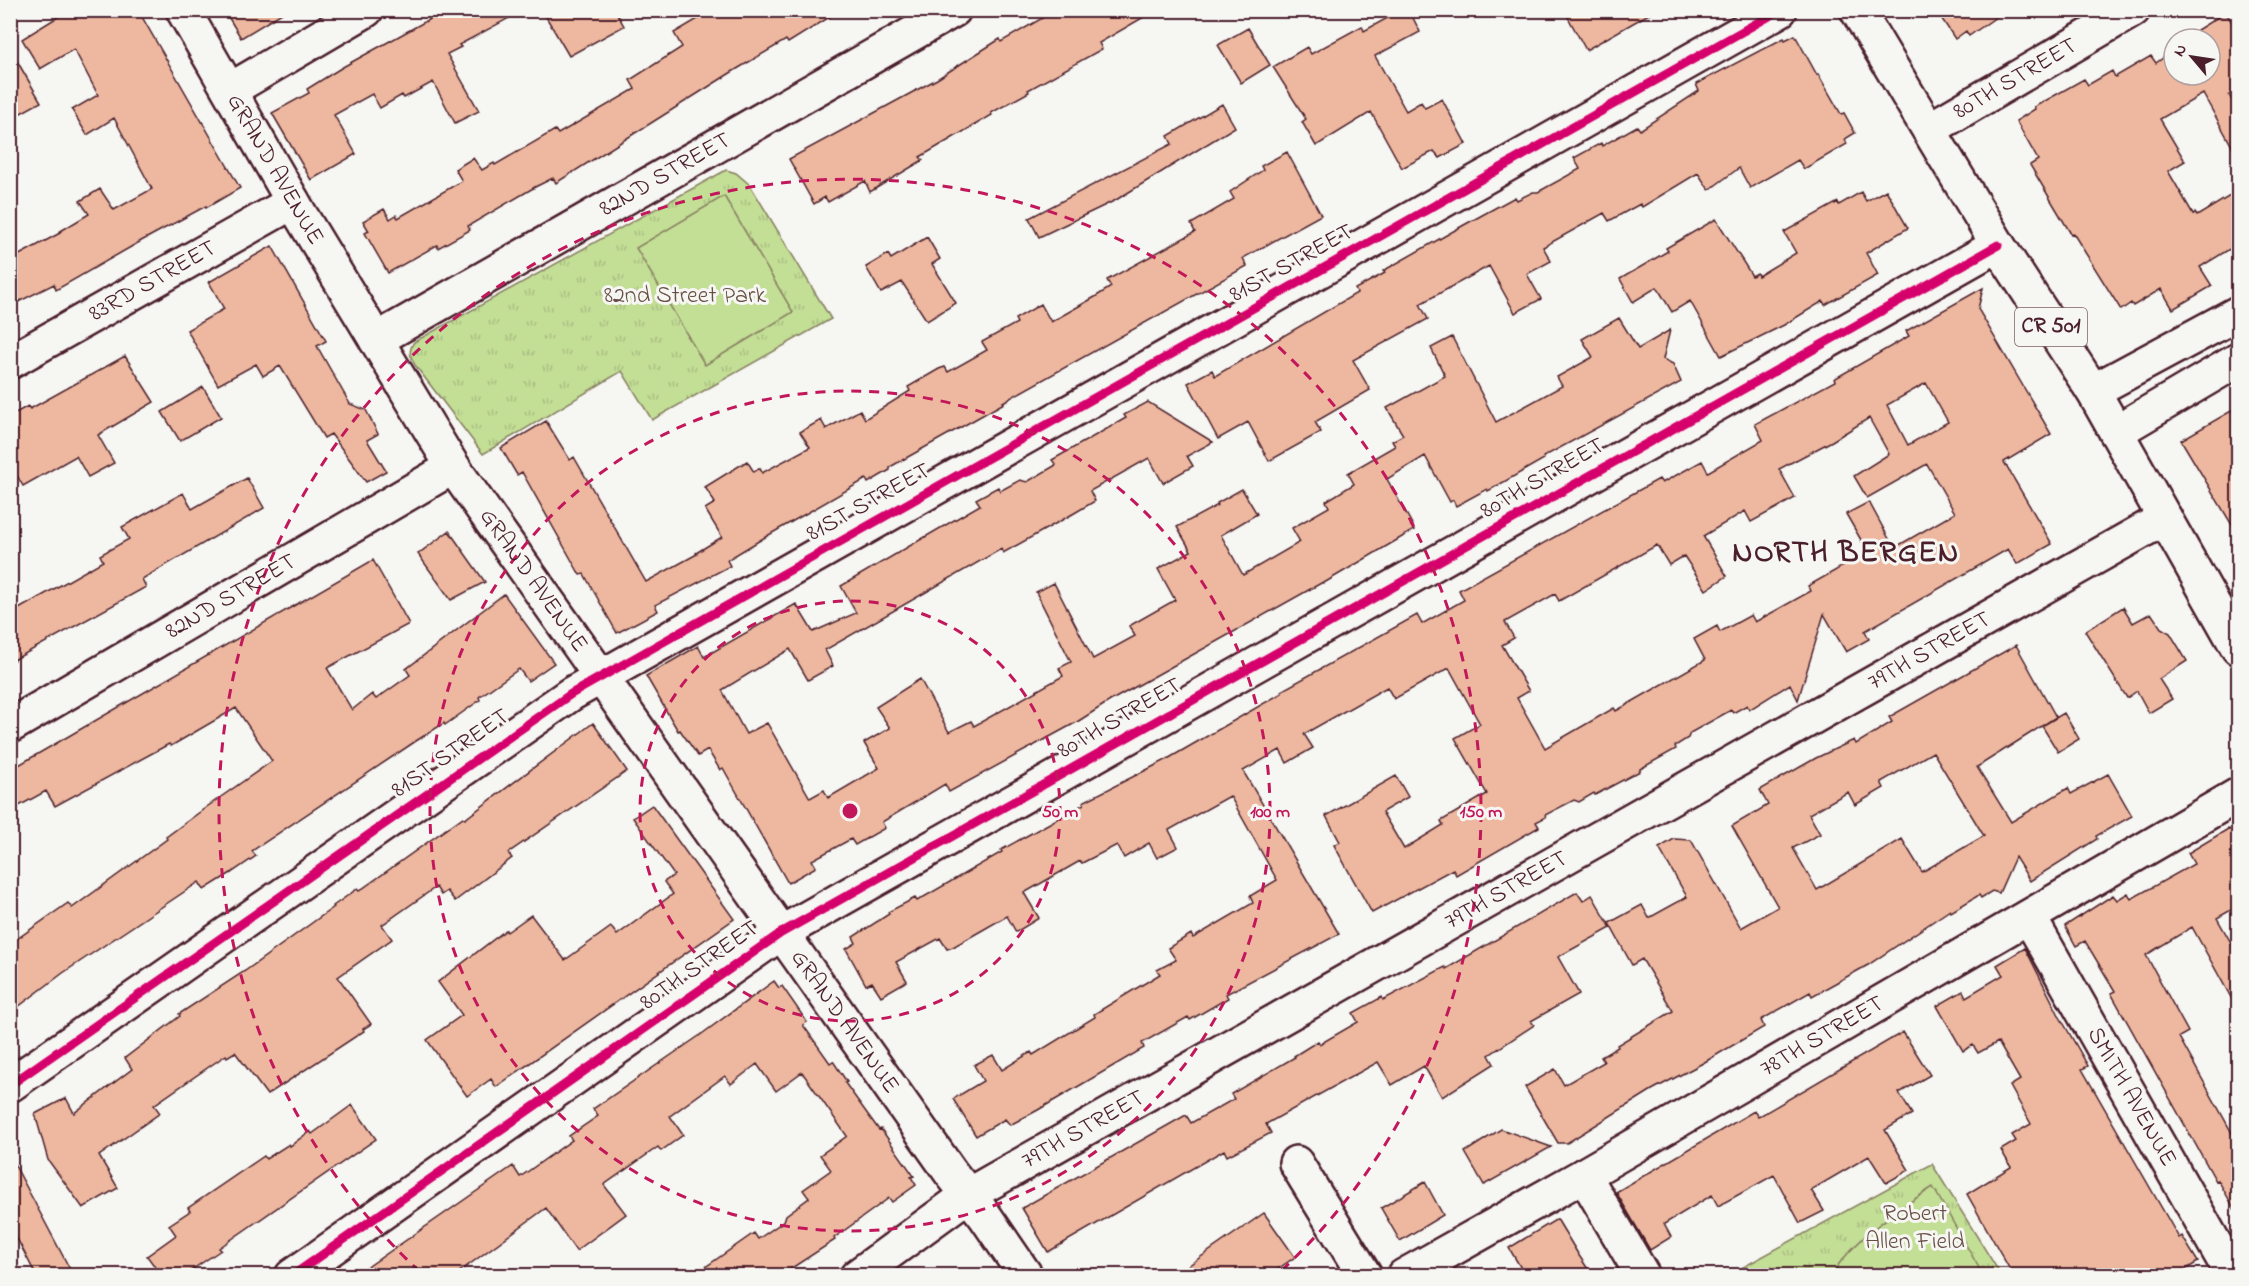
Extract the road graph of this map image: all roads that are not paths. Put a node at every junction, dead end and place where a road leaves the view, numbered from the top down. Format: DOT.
graph roads {
  1 [pos="183,10"];
  2 [pos="366,10"];
  3 [pos="954,10"];
  4 [pos="1780,10"];
  5 [pos="1857,10"];
  6 [pos="2133,10"];
  7 [pos="230,90"];
  8 [pos="1930,129"];
  9 [pos="293,202"];
  10 [pos="1998,245"];
  11 [pos="2238,313"];
  12 [pos="376,340"];
  13 [pos="2238,360"];
  14 [pos="10,362"];
  15 [pos="2093,391"];
  16 [pos="2116,432"];
  17 [pos="453,467"];
  18 [pos="2165,518"];
  19 [pos="2238,648"];
  20 [pos="601,677"];
  21 [pos="10,726"];
  22 [pos="2238,795"];
  23 [pos="2029,917"];
  24 [pos="781,933"];
  25 [pos="10,1085"];
  26 [pos="1296,1163"];
  27 [pos="1584,1175"];
  28 [pos="968,1195"];
  29 [pos="292,1275"];
  30 [pos="857,1275"];
  31 [pos="1026,1275"];
  32 [pos="1365,1275"];
  33 [pos="1404,1275"];
  34 [pos="1642,1275"];
  35 [pos="2233,1275"];
  1 -- 7 [label="street, GRAND AVENUE"];
  2 -- 7 [label="street"];
  3 -- 12 [label="street, 82ND STREET"];
  4 -- 20 [label="street, 81ST STREET"];
  5 -- 8 [label="street, CR 501"];
  6 -- 8 [label="street, 80TH STREET"];
  7 -- 9 [label="street, GRAND AVENUE"];
  8 -- 10 [label="street, CR 501"];
  9 -- 12 [label="street, GRAND AVENUE"];
  9 -- 14 [label="street, 83RD STREET"];
  10 -- 15 [label="street, CR 501"];
  10 -- 24 [label="street, 80TH STREET"];
  11 -- 15 [label="street"];
  12 -- 17 [label="street, GRAND AVENUE"];
  13 -- 16 [label="street"];
  15 -- 16 [label="street, CR 501"];
  16 -- 18 [label="street, CR 501"];
  17 -- 20 [label="street, GRAND AVENUE"];
  17 -- 21 [label="street, 82ND STREET"];
  18 -- 19 [label="street, CR 501"];
  18 -- 28 [label="street, 79TH STREET"];
  20 -- 24 [label="street, GRAND AVENUE"];
  20 -- 25 [label="street, 81ST STREET"];
  22 -- 23 [label="street, 78TH STREET"];
  23 -- 27 [label="street, 78TH STREET"];
  23 -- 35 [label="street, SMITH AVENUE"];
  24 -- 28 [label="street, GRAND AVENUE"];
  24 -- 29 [label="street, 80TH STREET"];
  26 -- 32 [label="street"];
  27 -- 33 [label="street, 78TH STREET"];
  27 -- 34 [label="street"];
  28 -- 30 [label="street, 79TH STREET"];
  28 -- 31 [label="street, GRAND AVENUE"];
}
